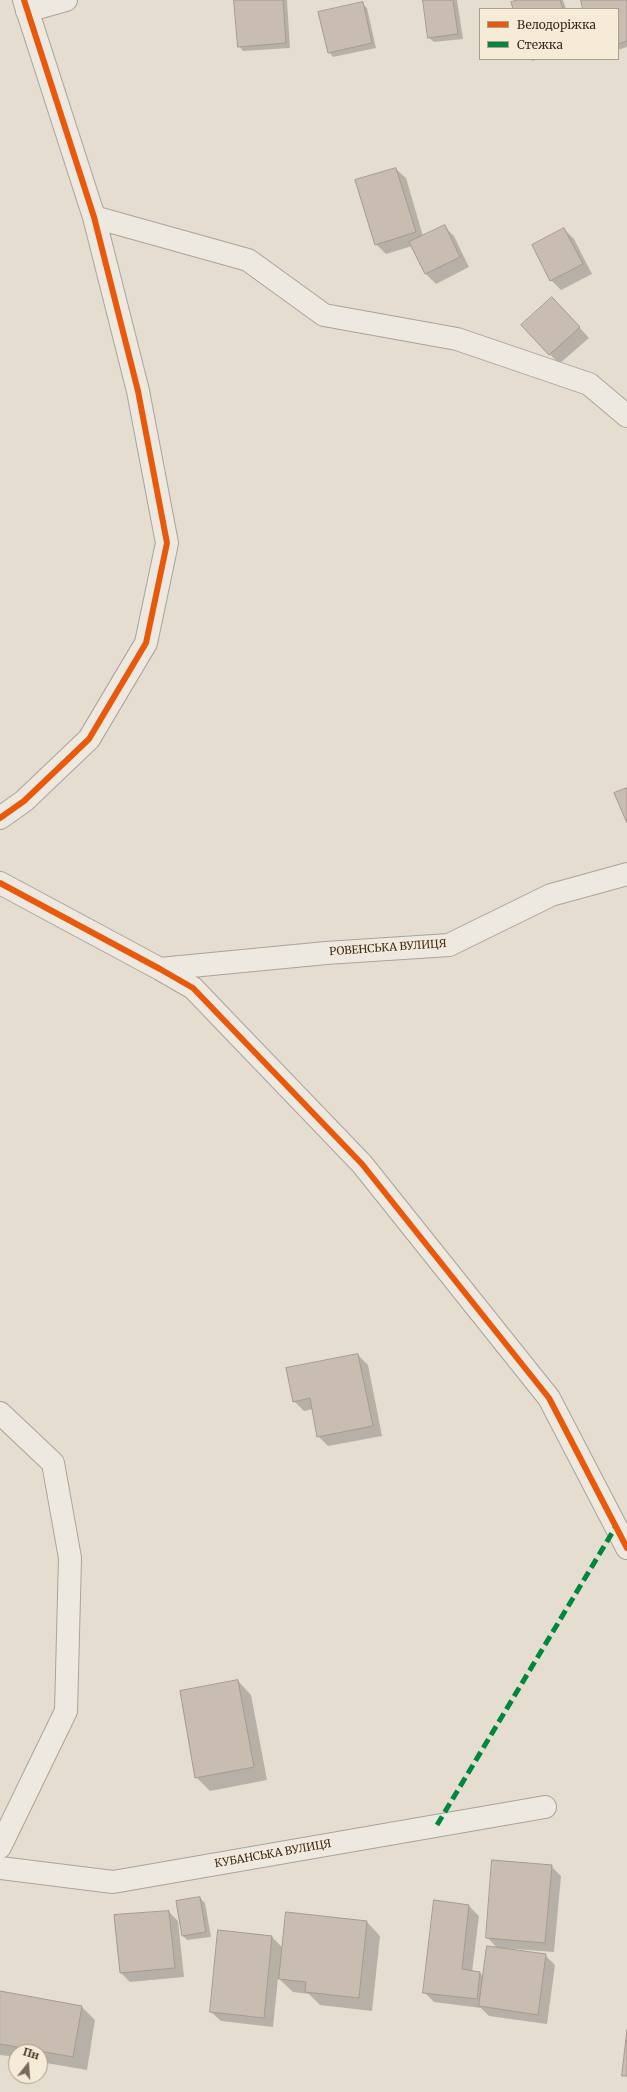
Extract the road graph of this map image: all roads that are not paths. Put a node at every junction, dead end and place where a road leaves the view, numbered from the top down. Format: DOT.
graph roads {
  1 [pos="66,0"];
  2 [pos="26,5"];
  3 [pos="94,217"];
  4 [pos="627,416"];
  5 [pos="0,818"];
  6 [pos="627,874"];
  7 [pos="0,883"];
  8 [pos="160,968"];
  9 [pos="0,1413"];
  10 [pos="627,1548"];
  11 [pos="545,1807"];
  12 [pos="0,1847"];
  13 [pos="0,1868"];
  1 -- 2 [label="street"];
  2 -- 3 [label="street"];
  3 -- 4 [label="street"];
  3 -- 5 [label="street"];
  6 -- 8 [label="street, РОВЕНСЬКА ВУЛИЦЯ"];
  7 -- 8 [label="street"];
  8 -- 10 [label="street"];
  9 -- 12 [label="street"];
  11 -- 13 [label="street, КУБАНСЬКА ВУЛИЦЯ"];
}
